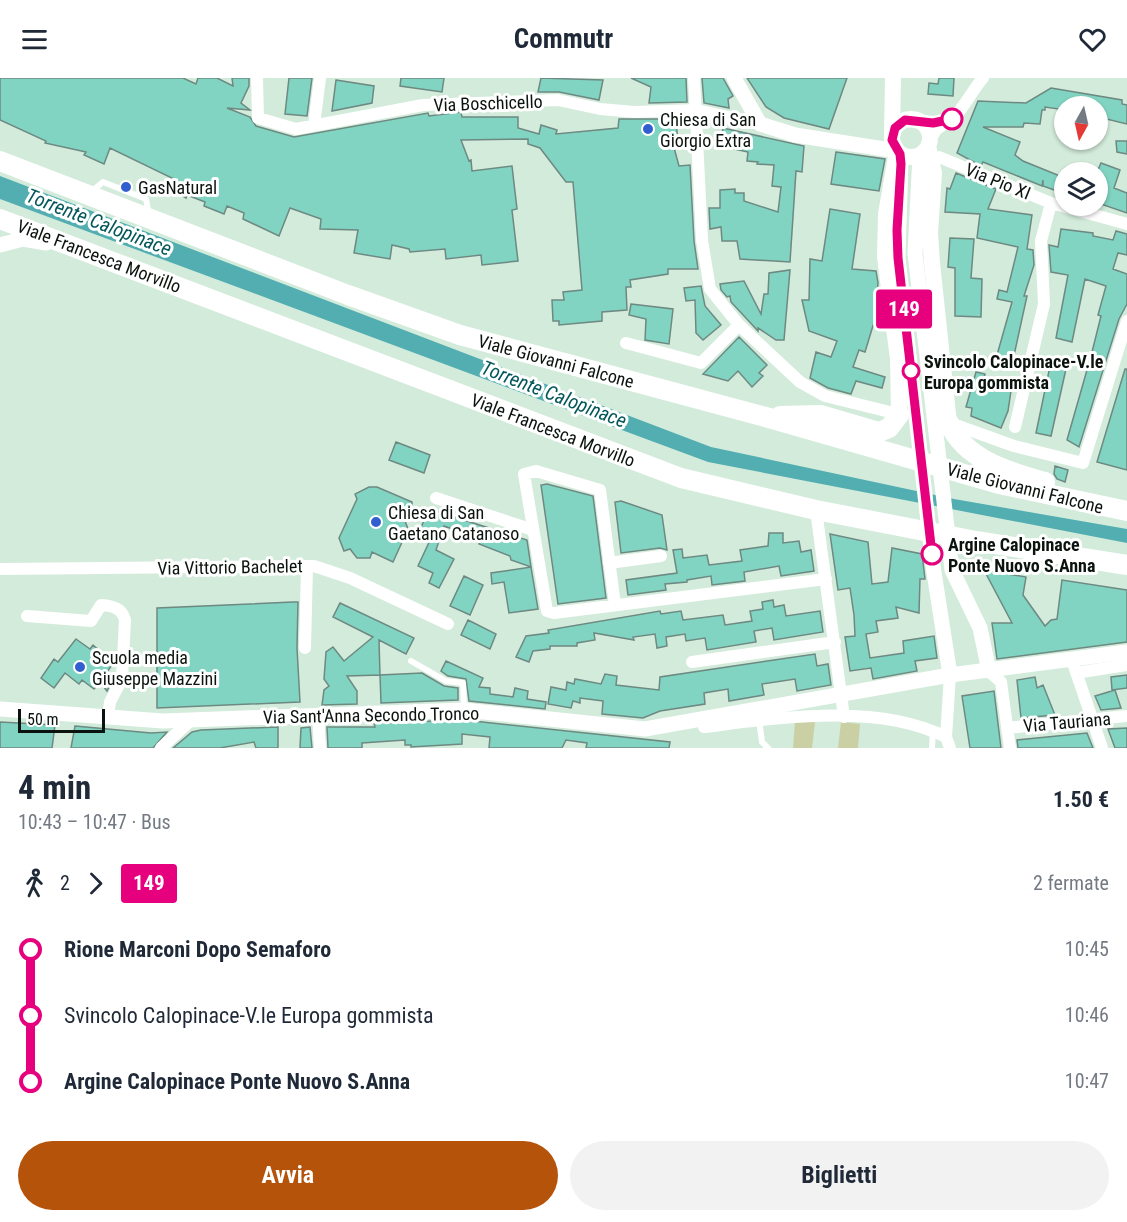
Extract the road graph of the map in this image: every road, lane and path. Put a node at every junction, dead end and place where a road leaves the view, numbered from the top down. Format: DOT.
graph roads {
  1 [pos="256,78"];
  2 [pos="320,78"];
  3 [pos="694,78"];
  4 [pos="734,78"];
  5 [pos="893,78"];
  6 [pos="903,78"];
  7 [pos="983,78"];
  8 [pos="697,110"];
  9 [pos="917,120"];
  10 [pos="948,121"];
  11 [pos="760,124"];
  12 [pos="314,125"];
  13 [pos="892,133"];
  14 [pos="871,146"];
  15 [pos="928,150"];
  16 [pos="898,152"];
  17 [pos="0,161"];
  18 [pos="1051,203"];
  19 [pos="0,219"];
  20 [pos="1127,224"];
  21 [pos="0,245"];
  22 [pos="85,251"];
  23 [pos="1127,321"];
  24 [pos="739,326"];
  25 [pos="626,343"];
  26 [pos="903,415"];
  27 [pos="762,416"];
  28 [pos="944,427"];
  29 [pos="1015,427"];
  30 [pos="436,498"];
  31 [pos="1101,507"];
  32 [pos="816,510"];
  33 [pos="1127,511"];
  34 [pos="533,530"];
  35 [pos="661,556"];
  36 [pos="609,563"];
  37 [pos="1127,565"];
  38 [pos="307,566"];
  39 [pos="0,569"];
  40 [pos="826,579"];
  41 [pos="615,605"];
  42 [pos="27,616"];
  43 [pos="448,624"];
  44 [pos="835,642"];
  45 [pos="305,648"];
  46 [pos="1127,652"];
  47 [pos="411,661"];
  48 [pos="692,662"];
  49 [pos="1127,665"];
  50 [pos="1074,666"];
  51 [pos="989,671"];
  52 [pos="950,675"];
  53 [pos="841,694"];
  54 [pos="0,709"];
  55 [pos="464,710"];
  56 [pos="318,715"];
  57 [pos="1127,716"];
  58 [pos="108,717"];
  59 [pos="703,717"];
  60 [pos="844,717"];
  61 [pos="1093,719"];
  62 [pos="191,720"];
  63 [pos="759,720"];
  64 [pos="1007,728"];
  65 [pos="933,731"];
  66 [pos="948,743"];
  67 [pos="161,748"];
  68 [pos="320,748"];
  69 [pos="768,748"];
  70 [pos="932,748"];
  71 [pos="1010,748"];
  72 [pos="1102,748"];
  1 -- 12 [label="street, Via Boschicello"];
  2 -- 12 [label="street"];
  3 -- 8 [label="street"];
  4 -- 11 [label="street"];
  5 -- 13 [label="main road"];
  6 -- 9 [label="main road"];
  7 -- 10 [label="street"];
  8 -- 11 [label="street, Via Boschicello"];
  8 -- 12 [label="street, Via Boschicello"];
  8 -- 24 [label="street"];
  9 -- 10 [label="street"];
  9 -- 13 [label="main road"];
  9 -- 15 [label="main road"];
  10 -- 15 [label="street"];
  11 -- 14 [label="street"];
  13 -- 14 [label="street"];
  13 -- 16 [label="main road"];
  14 -- 16 [label="street"];
  15 -- 16 [label="main road"];
  15 -- 18 [label="street, Via Pio XI"];
  15 -- 28 [label="main road"];
  16 -- 26 [label="main road"];
  16 -- 52 [label="street"];
  17 -- 27 [label="main road, Viale Giovanni Falcone"];
  18 -- 20 [label="street, Via Pio XI"];
  18 -- 29 [label="street"];
  19 -- 22 [label="main road, Viale Francesca Morvillo"];
  21 -- 22 [label="street"];
  22 -- 32 [label="main road, Viale Francesca Morvillo"];
  23 -- 28 [label="street"];
  24 -- 25 [label="street"];
  24 -- 26 [label="street"];
  26 -- 27 [label="main road"];
  27 -- 31 [label="main road, Viale Giovanni Falcone"];
  28 -- 31 [label="main road"];
  28 -- 51 [label="street"];
  30 -- 34 [label="street"];
  31 -- 33 [label="main road, Viale Giovanni Falcone"];
  32 -- 37 [label="main road, Viale Francesca Morvillo"];
  32 -- 40 [label="street"];
  34 -- 36 [label="street"];
  34 -- 41 [label="street"];
  35 -- 36 [label="street"];
  36 -- 41 [label="street"];
  38 -- 39 [label="street, Via Vittorio Bachelet"];
  38 -- 43 [label="street, Via Vittorio Bachelet"];
  38 -- 45 [label="street"];
  40 -- 41 [label="street"];
  40 -- 44 [label="street"];
  42 -- 58 [label="street"];
  44 -- 48 [label="street"];
  44 -- 53 [label="street"];
  46 -- 50 [label="street, Via Sant'Anna Secondo Tronco"];
  47 -- 55 [label="lane"];
  49 -- 50 [label="street"];
  50 -- 51 [label="street, Via Sant'Anna Secondo Tronco"];
  50 -- 61 [label="street"];
  51 -- 52 [label="street, Via Sant'Anna Secondo Tronco"];
  51 -- 64 [label="street"];
  52 -- 53 [label="street, Via Sant'Anna Secondo Tronco"];
  52 -- 66 [label="street"];
  53 -- 59 [label="street, Via Sant'Anna Secondo Tronco"];
  53 -- 60 [label="street"];
  54 -- 58 [label="street, Via Sant'Anna Secondo Tronco"];
  55 -- 56 [label="street, Via Sant'Anna Secondo Tronco"];
  55 -- 59 [label="street, Via Sant'Anna Secondo Tronco"];
  56 -- 62 [label="street, Via Sant'Anna Secondo Tronco"];
  56 -- 68 [label="street"];
  57 -- 61 [label="street, Via Tauriana"];
  58 -- 62 [label="street, Via Sant'Anna Secondo Tronco"];
  59 -- 63 [label="street"];
  60 -- 63 [label="street"];
  60 -- 65 [label="street"];
  61 -- 64 [label="street, Via Tauriana"];
  61 -- 72 [label="street"];
  62 -- 67 [label="street"];
  63 -- 69 [label="lane"];
  64 -- 71 [label="street"];
  65 -- 66 [label="street"];
  65 -- 70 [label="lane"];
}
